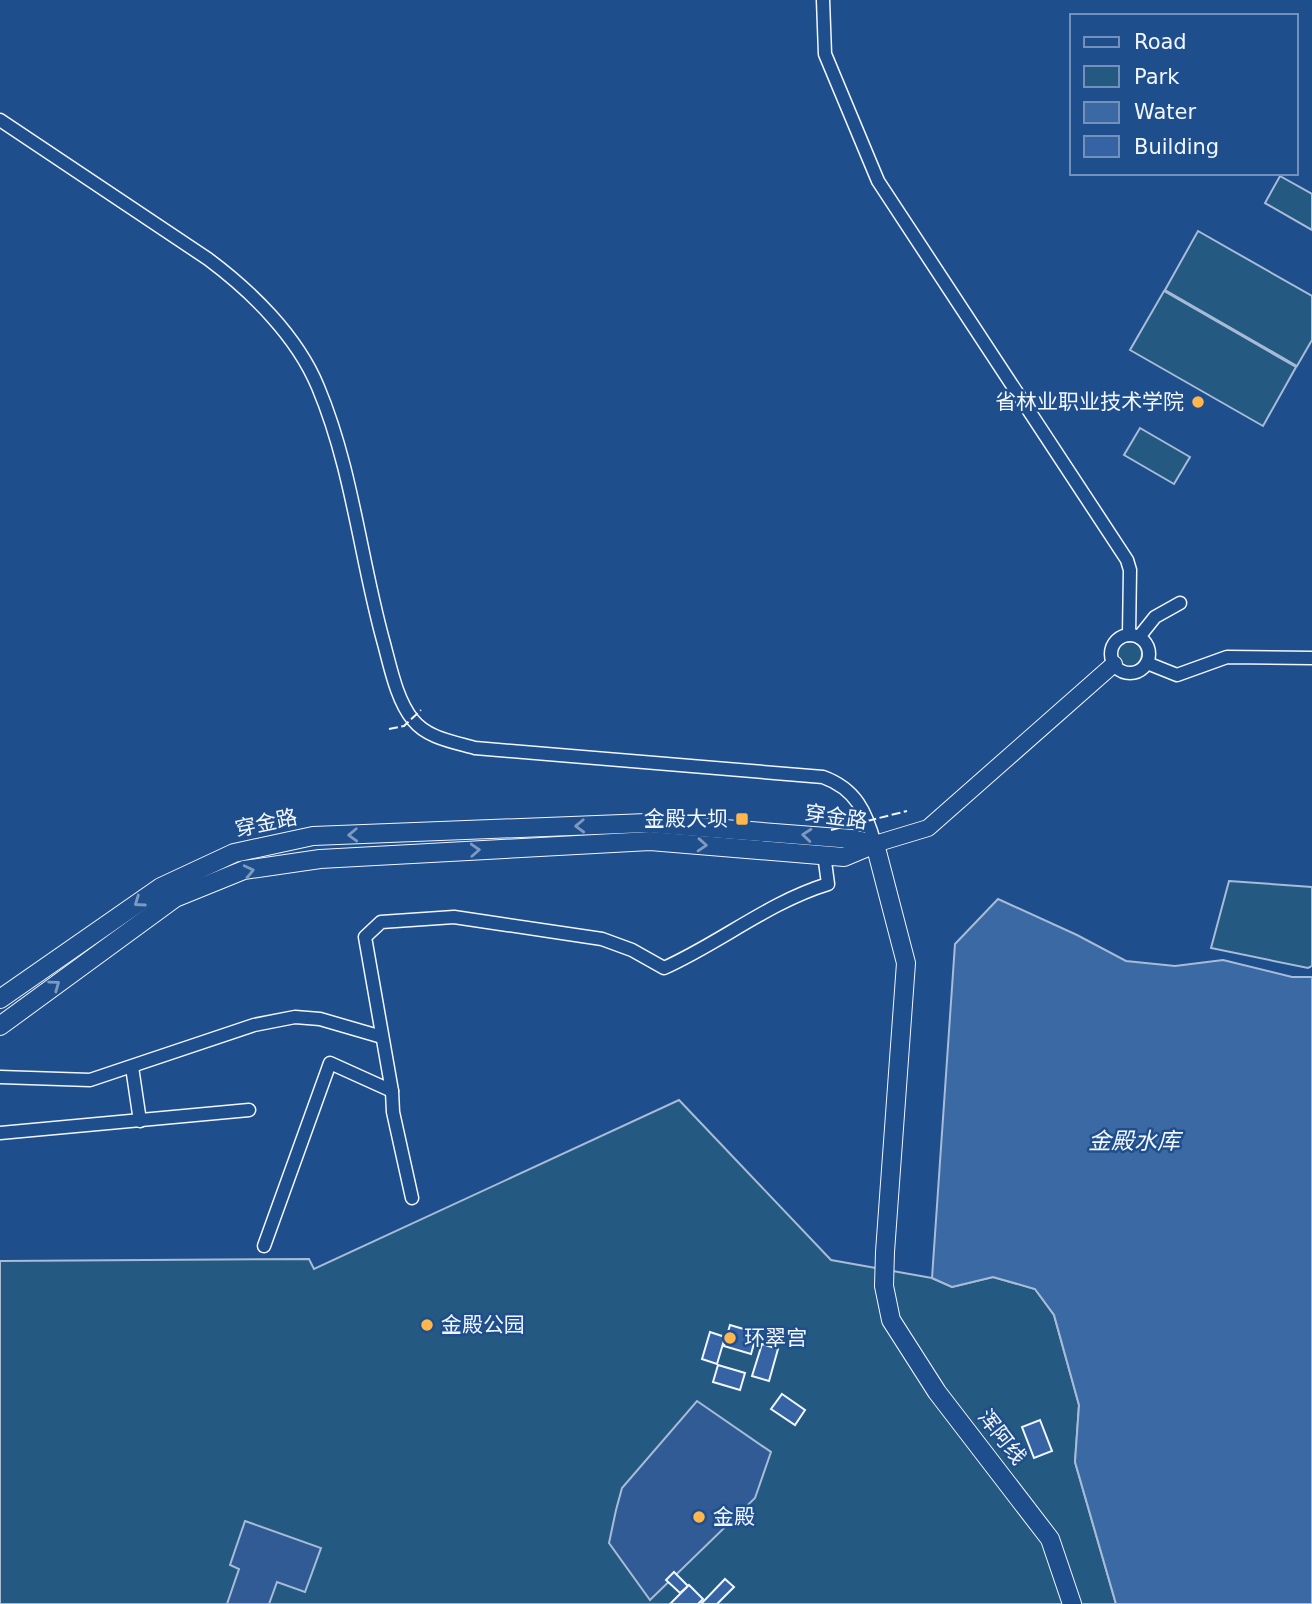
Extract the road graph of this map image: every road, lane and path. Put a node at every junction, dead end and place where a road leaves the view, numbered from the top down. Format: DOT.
graph roads {
  1 [pos="823,0"];
  2 [pos="0,120"];
  3 [pos="1180,603"];
  4 [pos="1134,636"];
  5 [pos="1312,658"];
  6 [pos="1147,663"];
  7 [pos="1114,664"];
  8 [pos="875,844"];
  9 [pos="824,854"];
  10 [pos="0,999"];
  11 [pos="0,1026"];
  12 [pos="382,1037"];
  13 [pos="132,1067"];
  14 [pos="0,1077"];
  15 [pos="392,1091"];
  16 [pos="249,1110"];
  17 [pos="140,1121"];
  18 [pos="0,1133"];
  19 [pos="412,1198"];
  20 [pos="264,1246"];
  21 [pos="1072,1604"];
  1 -- 4 [label="street"];
  2 -- 8 [label="street"];
  3 -- 4 [label="street"];
  4 -- 6 [label="street"];
  4 -- 7 [label="street"];
  5 -- 6 [label="street"];
  6 -- 7 [label="street"];
  7 -- 8 [label="street"];
  8 -- 9 [label="main road, 穿金路"];
  8 -- 10 [label="main road, 穿金路, one-way"];
  8 -- 21 [label="main road, 浑阿线"];
  11 -- 9 [label="main road, 穿金路, one-way"];
  9 -- 12 [label="street"];
  12 -- 13 [label="street"];
  12 -- 15 [label="street"];
  13 -- 14 [label="street"];
  13 -- 17 [label="street"];
  15 -- 19 [label="street"];
  15 -- 20 [label="street"];
  16 -- 17 [label="street"];
  17 -- 18 [label="street"];
}
